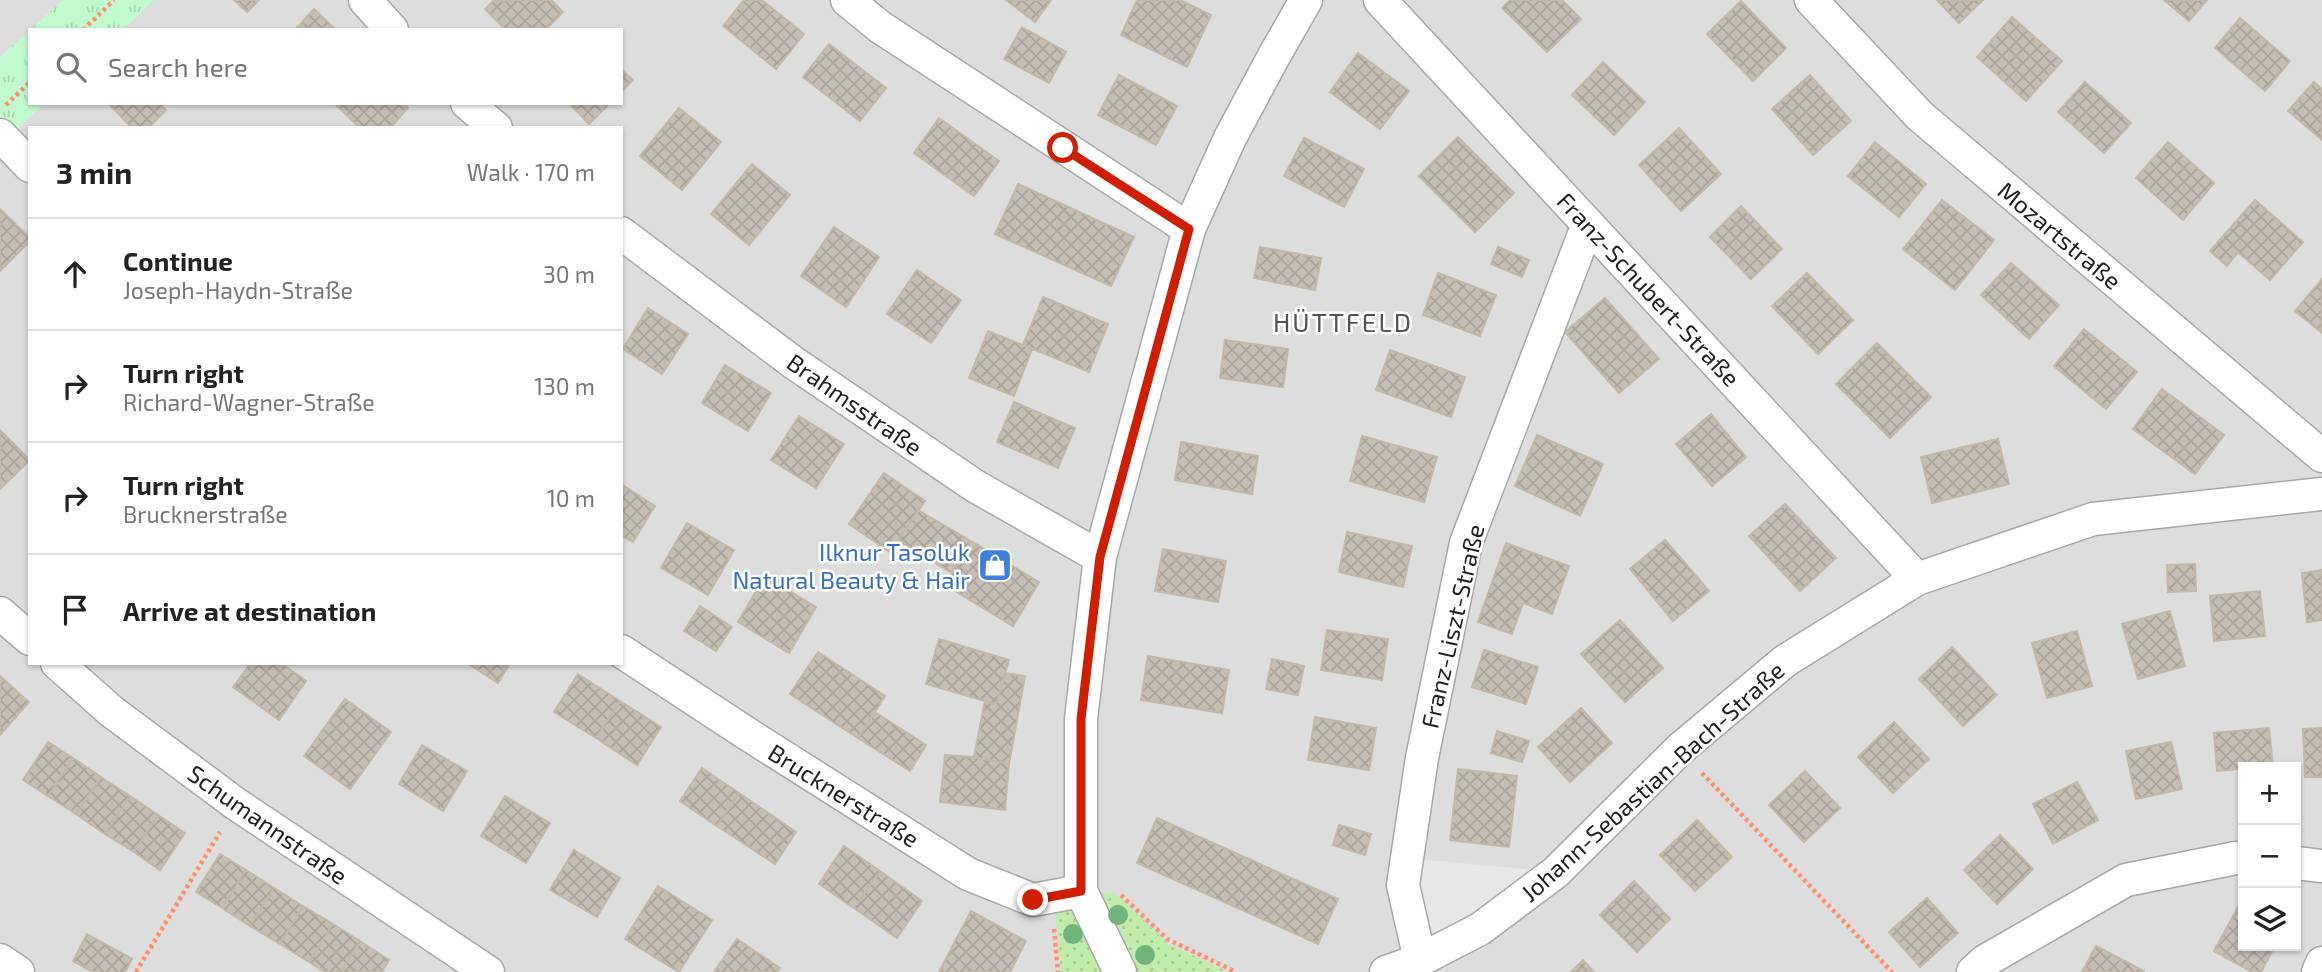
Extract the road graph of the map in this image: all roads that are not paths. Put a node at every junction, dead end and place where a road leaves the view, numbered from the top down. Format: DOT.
graph roads {
  1 [pos="365,0"];
  2 [pos="847,0"];
  3 [pos="1306,0"];
  4 [pos="1380,0"];
  5 [pos="1811,0"];
  6 [pos="390,28"];
  7 [pos="469,105"];
  8 [pos="494,126"];
  9 [pos="0,135"];
  10 [pos="28,164"];
  11 [pos="1588,224"];
  12 [pos="1189,229"];
  13 [pos="623,234"];
  14 [pos="2322,456"];
  15 [pos="2322,494"];
  16 [pos="1100,557"];
  17 [pos="1917,579"];
  18 [pos="0,613"];
  19 [pos="28,637"];
  20 [pos="623,652"];
  21 [pos="59,665"];
  22 [pos="2238,858"];
  23 [pos="2301,864"];
  24 [pos="2322,866"];
  25 [pos="1081,891"];
  26 [pos="0,960"];
  27 [pos="1420,960"];
  28 [pos="2322,963"];
  29 [pos="18,972"];
  30 [pos="488,972"];
  31 [pos="1120,972"];
  32 [pos="1386,972"];
  33 [pos="1973,972"];
  34 [pos="2318,972"];
  1 -- 6 [label="street"];
  2 -- 12 [label="street"];
  3 -- 12 [label="street"];
  4 -- 11 [label="street, Franz-Schubert-Straße"];
  5 -- 14 [label="street, Mozartstraße"];
  7 -- 8 [label="street"];
  9 -- 10 [label="street"];
  11 -- 17 [label="street, Franz-Schubert-Straße"];
  11 -- 27 [label="street, Franz-Liszt-Straße"];
  12 -- 16 [label="street"];
  13 -- 16 [label="street, Brahmsstraße"];
  15 -- 17 [label="street, Johann-Sebastian-Bach-Straße"];
  16 -- 25 [label="street"];
  17 -- 27 [label="street, Johann-Sebastian-Bach-Straße"];
  18 -- 19 [label="street"];
  20 -- 25 [label="street, Brucknerstraße"];
  21 -- 30 [label="street, Schumannstraße"];
  22 -- 33 [label="street"];
  23 -- 24 [label="street"];
  25 -- 31 [label="street"];
  26 -- 29 [label="street"];
  27 -- 32 [label="street, Johann-Sebastian-Bach-Straße"];
  28 -- 34 [label="street"];
}
